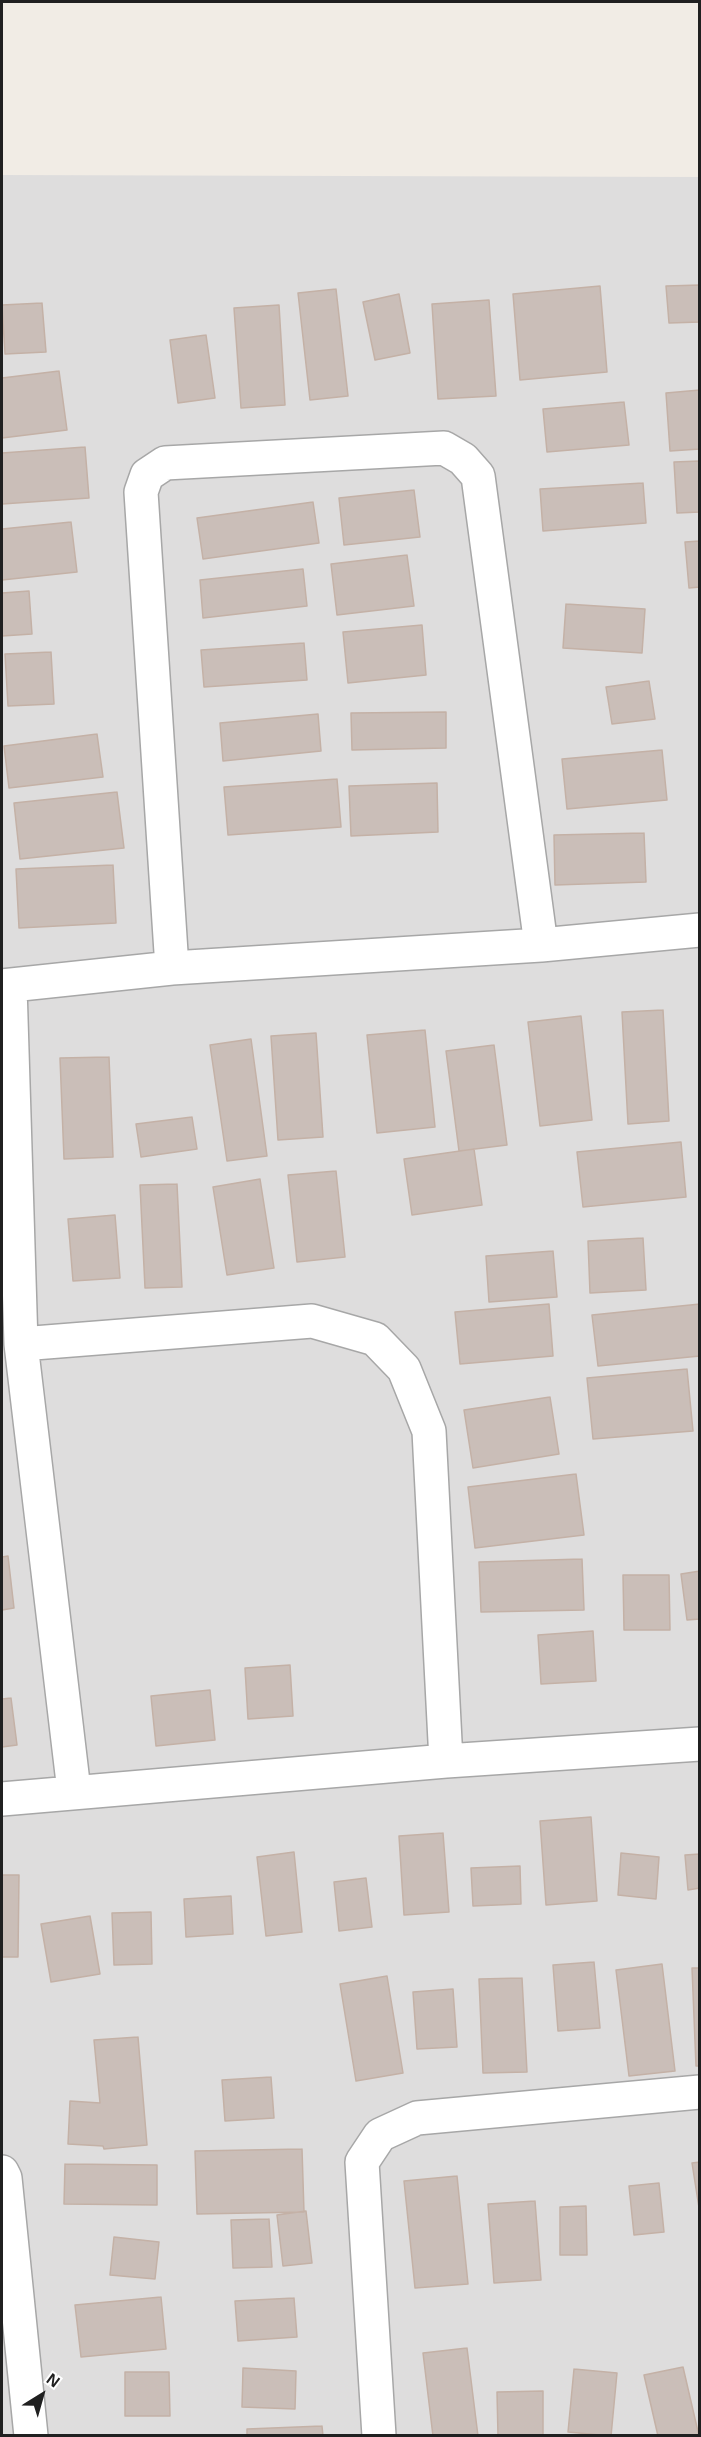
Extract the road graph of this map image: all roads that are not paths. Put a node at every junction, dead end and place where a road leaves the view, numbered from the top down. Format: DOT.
graph roads {
  1 [pos="699,930"];
  2 [pos="541,945"];
  3 [pos="172,968"];
  4 [pos="6,986"];
  5 [pos="21,1344"];
  6 [pos="699,1744"];
  7 [pos="446,1761"];
  8 [pos="74,1791"];
  9 [pos="2,1799"];
  10 [pos="699,2092"];
  11 [pos="2,2172"];
  12 [pos="31,2436"];
  13 [pos="379,2436"];
  1 -- 2 [label="street"];
  2 -- 3 [label="street"];
  2 -- 3 [label="street"];
  3 -- 4 [label="street"];
  4 -- 5 [label="street"];
  5 -- 7 [label="street"];
  5 -- 8 [label="street"];
  6 -- 7 [label="street"];
  7 -- 8 [label="street"];
  8 -- 9 [label="street"];
  10 -- 13 [label="street"];
  11 -- 12 [label="street"];
}
